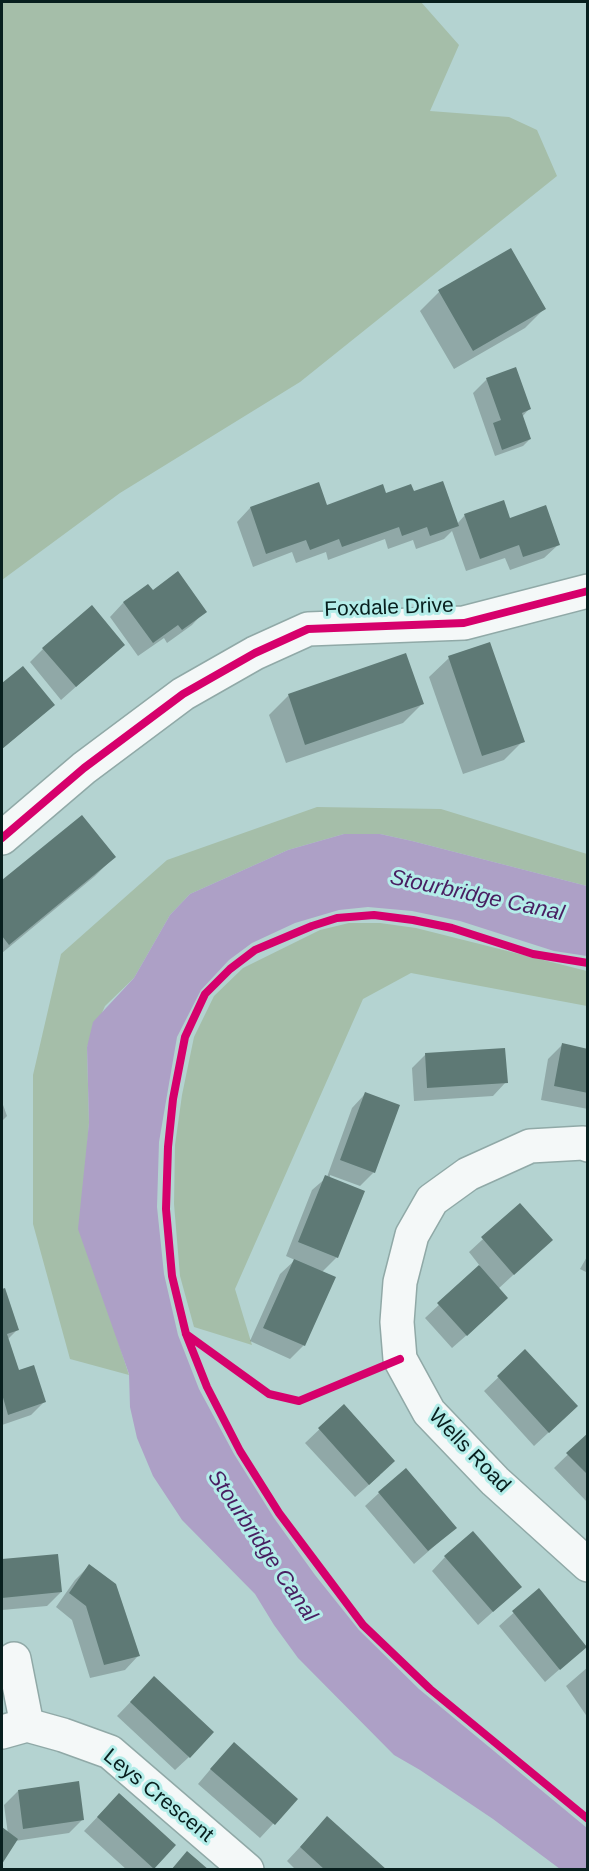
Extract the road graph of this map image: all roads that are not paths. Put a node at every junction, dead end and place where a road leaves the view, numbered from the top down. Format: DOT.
graph roads {
  1 [pos="588,591"];
  2 [pos="2,838"];
  3 [pos="588,1145"];
  4 [pos="588,1565"];
  5 [pos="14,1659"];
  6 [pos="14,1729"];
  7 [pos="247,1869"];
  1 -- 2 [label="street, Foxdale Drive"];
  3 -- 4 [label="street, Wells Road"];
  5 -- 6 [label="street, Leys Crescent"];
  6 -- 7 [label="street, Leys Crescent"];
}
